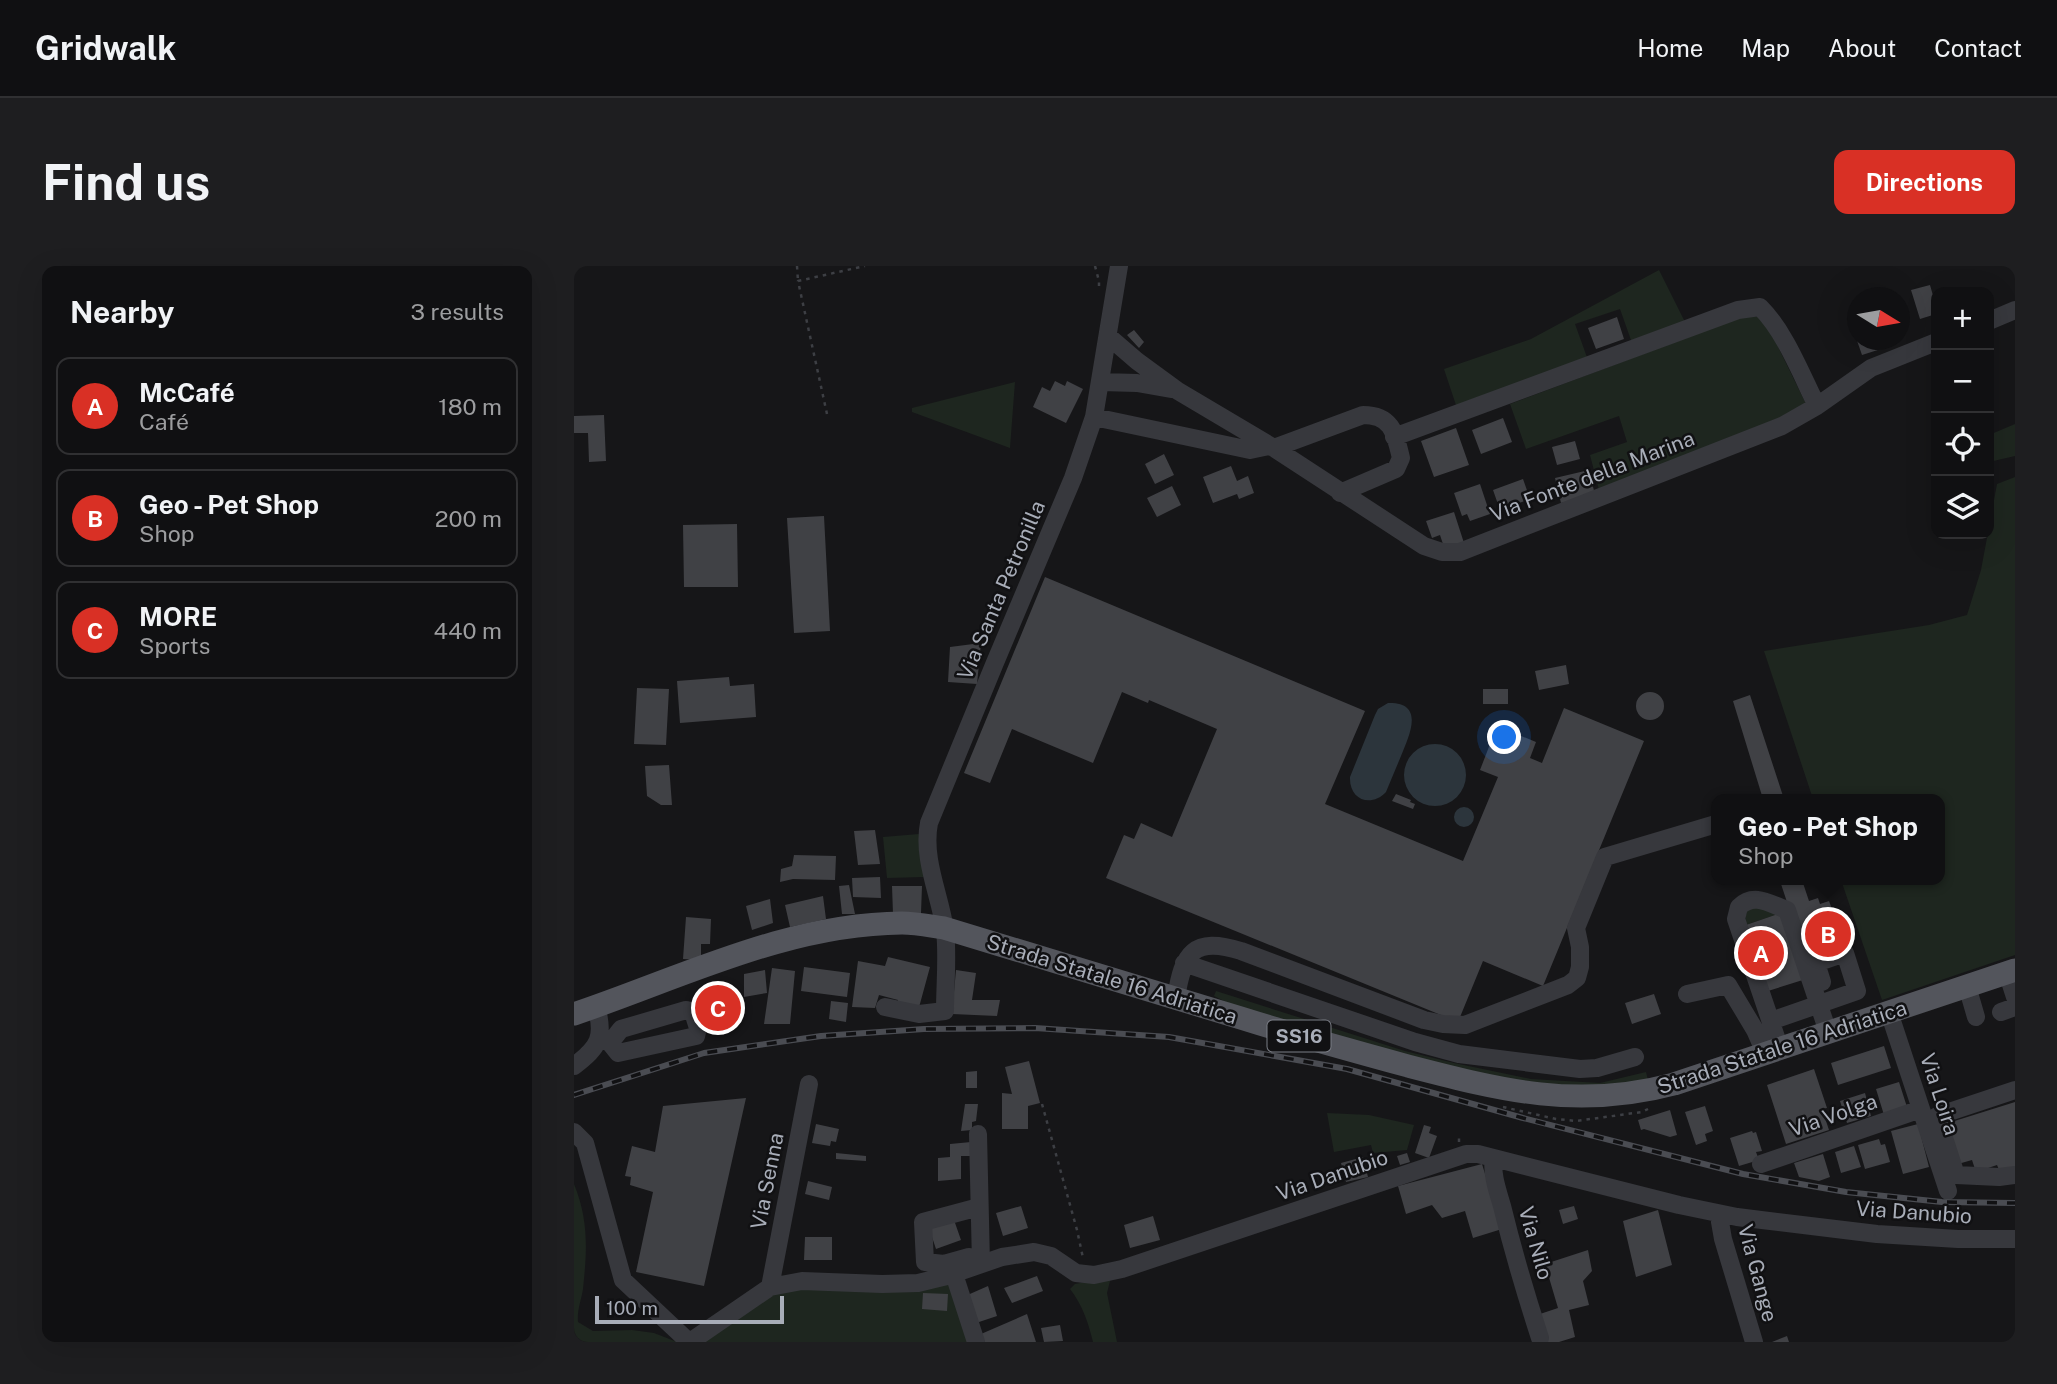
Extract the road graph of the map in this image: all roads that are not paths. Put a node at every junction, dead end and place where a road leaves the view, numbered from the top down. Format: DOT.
graph roads {
  1 [pos="1119,266"];
  2 [pos="2015,310"];
  3 [pos="1994,319"];
  4 [pos="1108,335"];
  5 [pos="1931,344"];
  6 [pos="1101,382"];
  7 [pos="1178,391"];
  8 [pos="1817,406"];
  9 [pos="1094,417"];
  10 [pos="1394,437"];
  11 [pos="1271,447"];
  12 [pos="1340,493"];
  13 [pos="1711,825"];
  14 [pos="944,928"];
  15 [pos="1184,963"];
  16 [pos="2011,971"];
  17 [pos="1967,986"];
  18 [pos="1687,994"];
  19 [pos="2015,997"];
  20 [pos="1176,998"];
  21 [pos="1824,1002"];
  22 [pos="885,1007"];
  23 [pos="585,1010"];
  24 [pos="1889,1012"];
  25 [pos="1976,1017"];
  26 [pos="1771,1021"];
  27 [pos="1828,1032"];
  28 [pos="1773,1051"];
  29 [pos="1635,1058"];
  30 [pos="574,1066"];
  31 [pos="809,1084"];
  32 [pos="2015,1090"];
  33 [pos="1921,1109"];
  34 [pos="574,1132"];
  35 [pos="978,1134"];
  36 [pos="1494,1158"];
  37 [pos="1761,1164"];
  38 [pos="2015,1175"];
  39 [pos="1948,1191"];
  40 [pos="979,1207"];
  41 [pos="1722,1215"];
  42 [pos="2015,1239"];
  43 [pos="981,1259"];
  44 [pos="954,1274"];
  45 [pos="770,1287"];
  46 [pos="1540,1338"];
  47 [pos="689,1342"];
  48 [pos="976,1342"];
  49 [pos="1754,1342"];
  1 -- 4 [label="street, Via Santa Petronilla"];
  2 -- 3 [label="street"];
  4 -- 6 [label="street, Via Santa Petronilla"];
  4 -- 7 [label="street, Via Fonte della Marina"];
  5 -- 8 [label="street, Via Fonte della Marina"];
  6 -- 7 [label="street, Via Fonte della Marina"];
  6 -- 9 [label="street, Via Santa Petronilla"];
  7 -- 11 [label="street, Via Fonte della Marina"];
  8 -- 10 [label="street"];
  8 -- 12 [label="street, Via Fonte della Marina"];
  9 -- 11 [label="street"];
  9 -- 14 [label="street, Via Santa Petronilla"];
  10 -- 11 [label="street"];
  10 -- 12 [label="street"];
  11 -- 12 [label="street, Via Fonte della Marina"];
  13 -- 15 [label="street"];
  14 -- 20 [label="main road, Strada Statale 16 Adriatica / SS16"];
  14 -- 22 [label="street, Via Santa Petronilla"];
  14 -- 23 [label="main road, Strada Statale 16 Adriatica / SS16"];
  15 -- 20 [label="street"];
  15 -- 29 [label="street"];
  16 -- 17 [label="main road, Strada Statale 16 Adriatica / SS16"];
  16 -- 19 [label="street"];
  17 -- 24 [label="main road, Strada Statale 16 Adriatica / SS16"];
  17 -- 25 [label="street"];
  18 -- 28 [label="street"];
  20 -- 28 [label="main road, Strada Statale 16 Adriatica / SS16"];
  21 -- 26 [label="street"];
  21 -- 26 [label="street"];
  21 -- 27 [label="street"];
  23 -- 30 [label="street"];
  24 -- 27 [label="main road, Strada Statale 16 Adriatica / SS16"];
  24 -- 33 [label="street, Via Loira"];
  26 -- 28 [label="street"];
  27 -- 28 [label="main road, Strada Statale 16 Adriatica / SS16"];
  31 -- 45 [label="street, Via Senna"];
  32 -- 38 [label="street"];
  33 -- 37 [label="street, Via Volga"];
  33 -- 39 [label="street, Via Loira"];
  34 -- 47 [label="street"];
  35 -- 40 [label="street"];
  36 -- 41 [label="street, Via Danubio"];
  36 -- 43 [label="street, Via Danubio"];
  36 -- 46 [label="street, Via Nilo"];
  40 -- 43 [label="street"];
  40 -- 43 [label="street"];
  41 -- 42 [label="street, Via Danubio"];
  41 -- 49 [label="street, Via Gange"];
  43 -- 44 [label="street"];
  44 -- 45 [label="street"];
  44 -- 48 [label="street"];
  45 -- 47 [label="street"];
}
